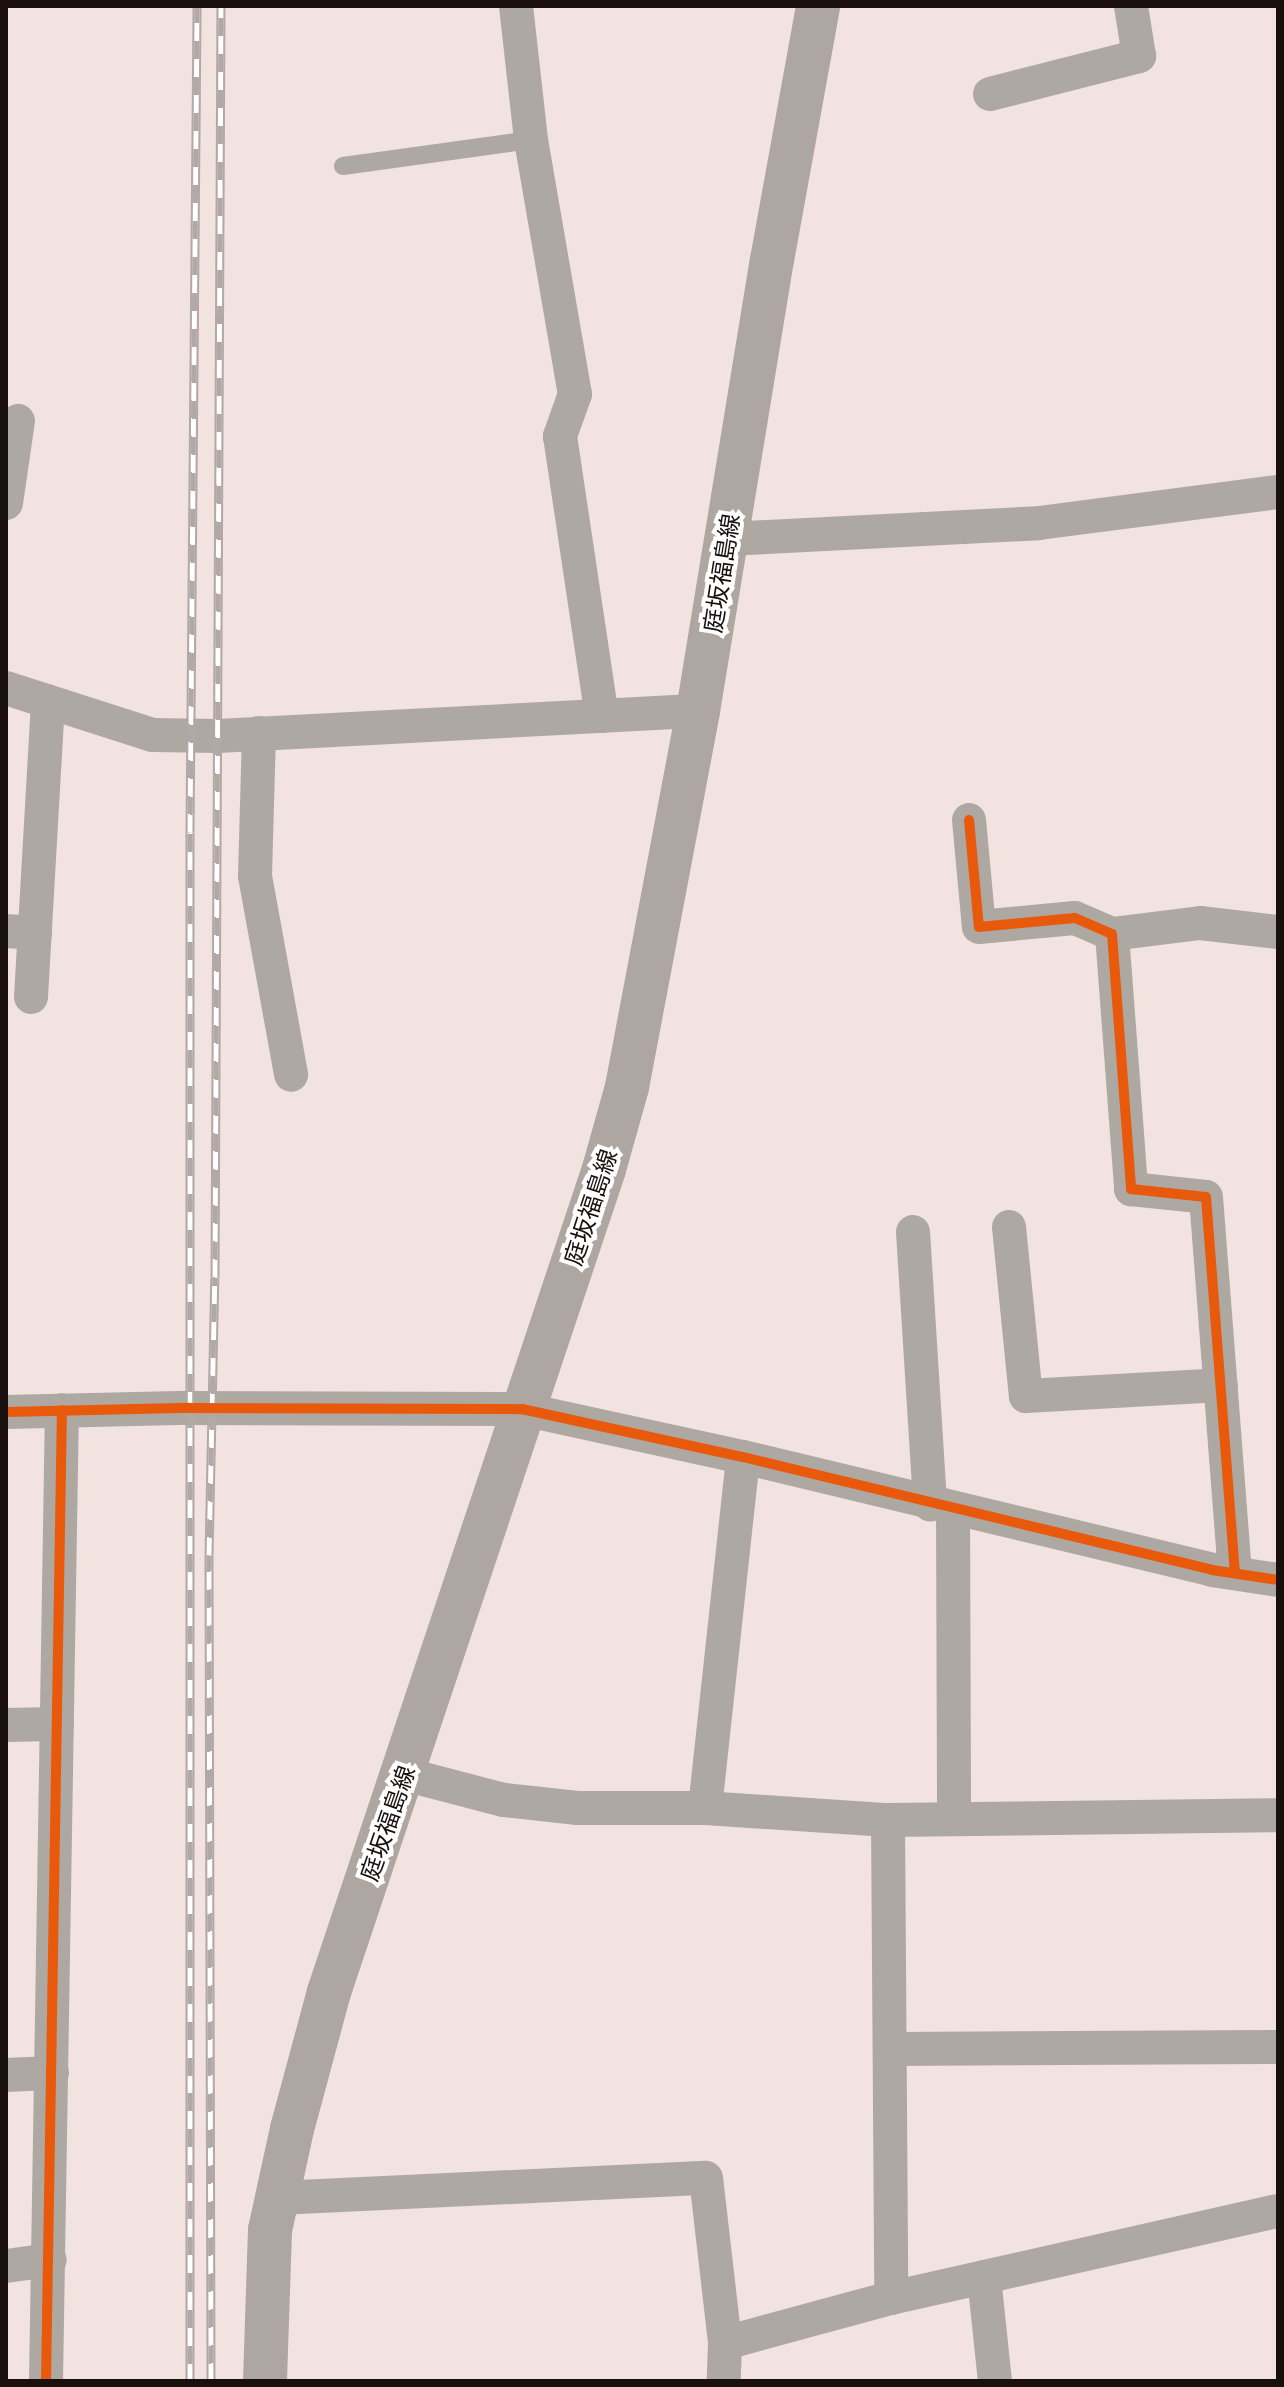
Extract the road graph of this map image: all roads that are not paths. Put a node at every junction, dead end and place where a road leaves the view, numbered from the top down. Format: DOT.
graph roads {
  1 [pos="516,6"];
  2 [pos="818,6"];
  3 [pos="1131,6"];
  4 [pos="990,94"];
  5 [pos="531,140"];
  6 [pos="343,166"];
  7 [pos="18,421"];
  8 [pos="1278,492"];
  9 [pos="6,503"];
  10 [pos="727,539"];
  11 [pos="6,688"];
  12 [pos="48,701"];
  13 [pos="698,711"];
  14 [pos="602,716"];
  15 [pos="259,733"];
  16 [pos="969,820"];
  17 [pos="20,932"];
  18 [pos="1278,932"];
  19 [pos="1112,934"];
  20 [pos="31,997"];
  21 [pos="291,1075"];
  22 [pos="1009,1227"];
  23 [pos="913,1232"];
  24 [pos="1221,1385"];
  25 [pos="522,1409"];
  26 [pos="62,1410"];
  27 [pos="6,1412"];
  28 [pos="743,1457"];
  29 [pos="942,1507"];
  30 [pos="1235,1573"];
  31 [pos="1278,1580"];
  32 [pos="57,1724"];
  33 [pos="6,1725"];
  34 [pos="404,1774"];
  35 [pos="705,1808"];
  36 [pos="1278,1815"];
  37 [pos="954,1819"];
  38 [pos="888,1820"];
  39 [pos="1278,2047"];
  40 [pos="890,2049"];
  41 [pos="52,2073"];
  42 [pos="6,2075"];
  43 [pos="278,2198"];
  44 [pos="1278,2211"];
  45 [pos="50,2260"];
  46 [pos="6,2266"];
  47 [pos="984,2277"];
  48 [pos="891,2298"];
  49 [pos="725,2343"];
  50 [pos="46,2381"];
  51 [pos="265,2381"];
  52 [pos="724,2381"];
  53 [pos="995,2381"];
  1 -- 5 [label="street"];
  2 -- 10 [label="main road, 庭坂福島線"];
  3 -- 4 [label="street"];
  5 -- 6 [label="lane"];
  5 -- 14 [label="street"];
  7 -- 9 [label="street"];
  8 -- 10 [label="street"];
  10 -- 13 [label="main road, 庭坂福島線"];
  11 -- 12 [label="street"];
  12 -- 15 [label="street"];
  12 -- 17 [label="street"];
  13 -- 14 [label="street"];
  13 -- 25 [label="main road, 庭坂福島線"];
  14 -- 15 [label="street"];
  15 -- 21 [label="street"];
  16 -- 19 [label="street"];
  17 -- 20 [label="street"];
  18 -- 19 [label="street"];
  19 -- 24 [label="street"];
  22 -- 24 [label="street"];
  23 -- 29 [label="street"];
  24 -- 30 [label="street"];
  25 -- 26 [label="street"];
  25 -- 28 [label="street"];
  25 -- 34 [label="main road, 庭坂福島線"];
  26 -- 27 [label="street"];
  26 -- 32 [label="street"];
  28 -- 29 [label="street"];
  28 -- 35 [label="street"];
  29 -- 30 [label="street"];
  29 -- 37 [label="street"];
  30 -- 31 [label="street"];
  32 -- 33 [label="street"];
  32 -- 41 [label="street"];
  34 -- 35 [label="street"];
  34 -- 43 [label="main road, 庭坂福島線"];
  35 -- 38 [label="street"];
  36 -- 37 [label="street"];
  37 -- 38 [label="street"];
  38 -- 40 [label="street"];
  39 -- 40 [label="street"];
  40 -- 48 [label="street"];
  41 -- 42 [label="street"];
  41 -- 45 [label="street"];
  43 -- 49 [label="street"];
  43 -- 51 [label="main road, 庭坂福島線"];
  44 -- 47 [label="street"];
  45 -- 46 [label="street"];
  45 -- 50 [label="street"];
  47 -- 48 [label="street"];
  47 -- 53 [label="street"];
  48 -- 49 [label="street"];
  49 -- 52 [label="street"];
}
